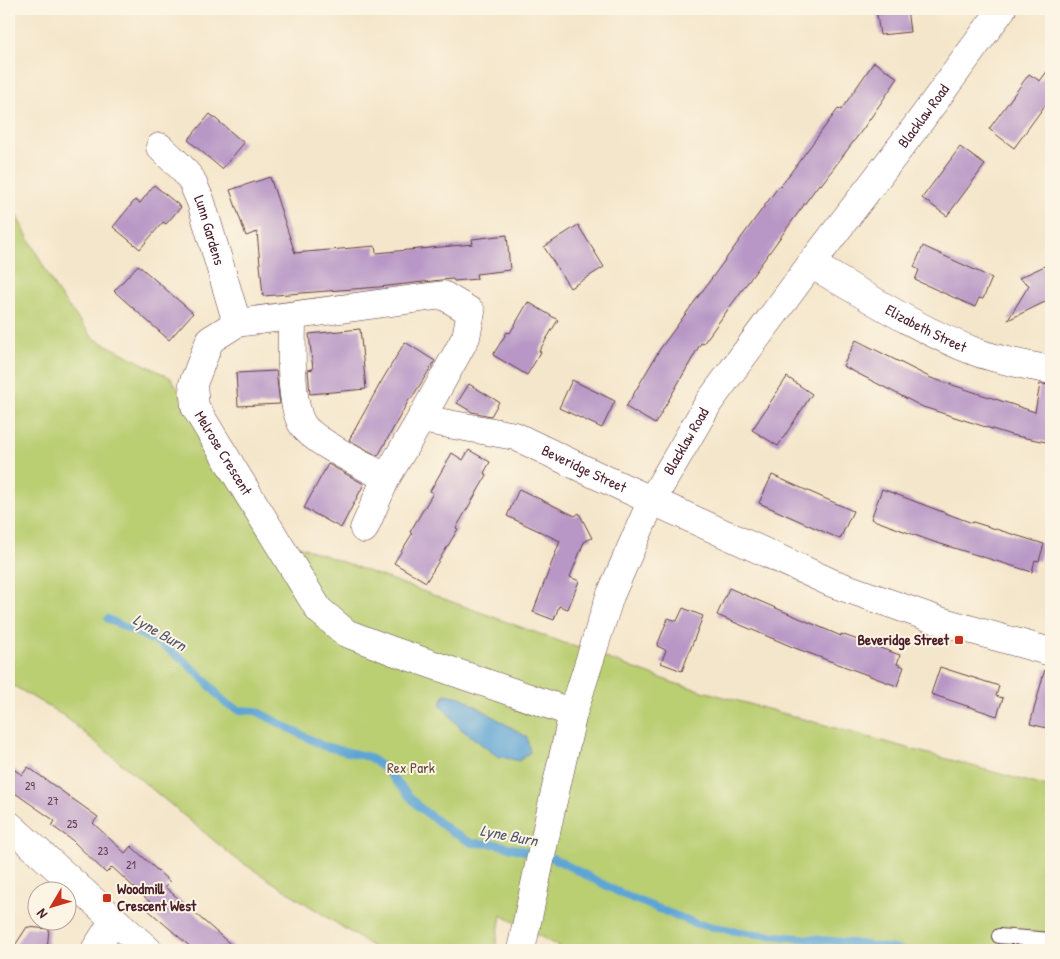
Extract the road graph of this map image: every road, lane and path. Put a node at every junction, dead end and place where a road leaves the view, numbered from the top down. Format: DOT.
graph roads {
  1 [pos="1002,9"];
  2 [pos="160,147"];
  3 [pos="810,264"];
  4 [pos="292,316"];
  5 [pos="237,323"];
  6 [pos="1051,370"];
  7 [pos="421,419"];
  8 [pos="386,478"];
  9 [pos="652,500"];
  10 [pos="364,529"];
  11 [pos="1051,652"];
  12 [pos="573,713"];
  13 [pos="9,824"];
  14 [pos="114,920"];
  15 [pos="1000,936"];
  16 [pos="1051,940"];
  17 [pos="95,950"];
  18 [pos="148,950"];
  19 [pos="521,950"];
  1 -- 3 [label="street, Blacklaw Road"];
  2 -- 5 [label="street, Lunn Gardens"];
  3 -- 6 [label="street, Elizabeth Street"];
  3 -- 9 [label="street, Blacklaw Road"];
  4 -- 5 [label="street, Melrose Crescent"];
  4 -- 7 [label="street, Melrose Crescent"];
  4 -- 8 [label="street"];
  5 -- 12 [label="street, Melrose Crescent"];
  7 -- 8 [label="street, Melrose Crescent"];
  7 -- 9 [label="street, Beveridge Street"];
  8 -- 10 [label="street, Melrose Crescent"];
  9 -- 11 [label="street, Beveridge Street"];
  9 -- 12 [label="street, Blacklaw Road"];
  12 -- 19 [label="street, Blacklaw Road"];
  13 -- 14 [label="street"];
  14 -- 17 [label="street"];
  14 -- 18 [label="street"];
  15 -- 16 [label="lane"];
}
